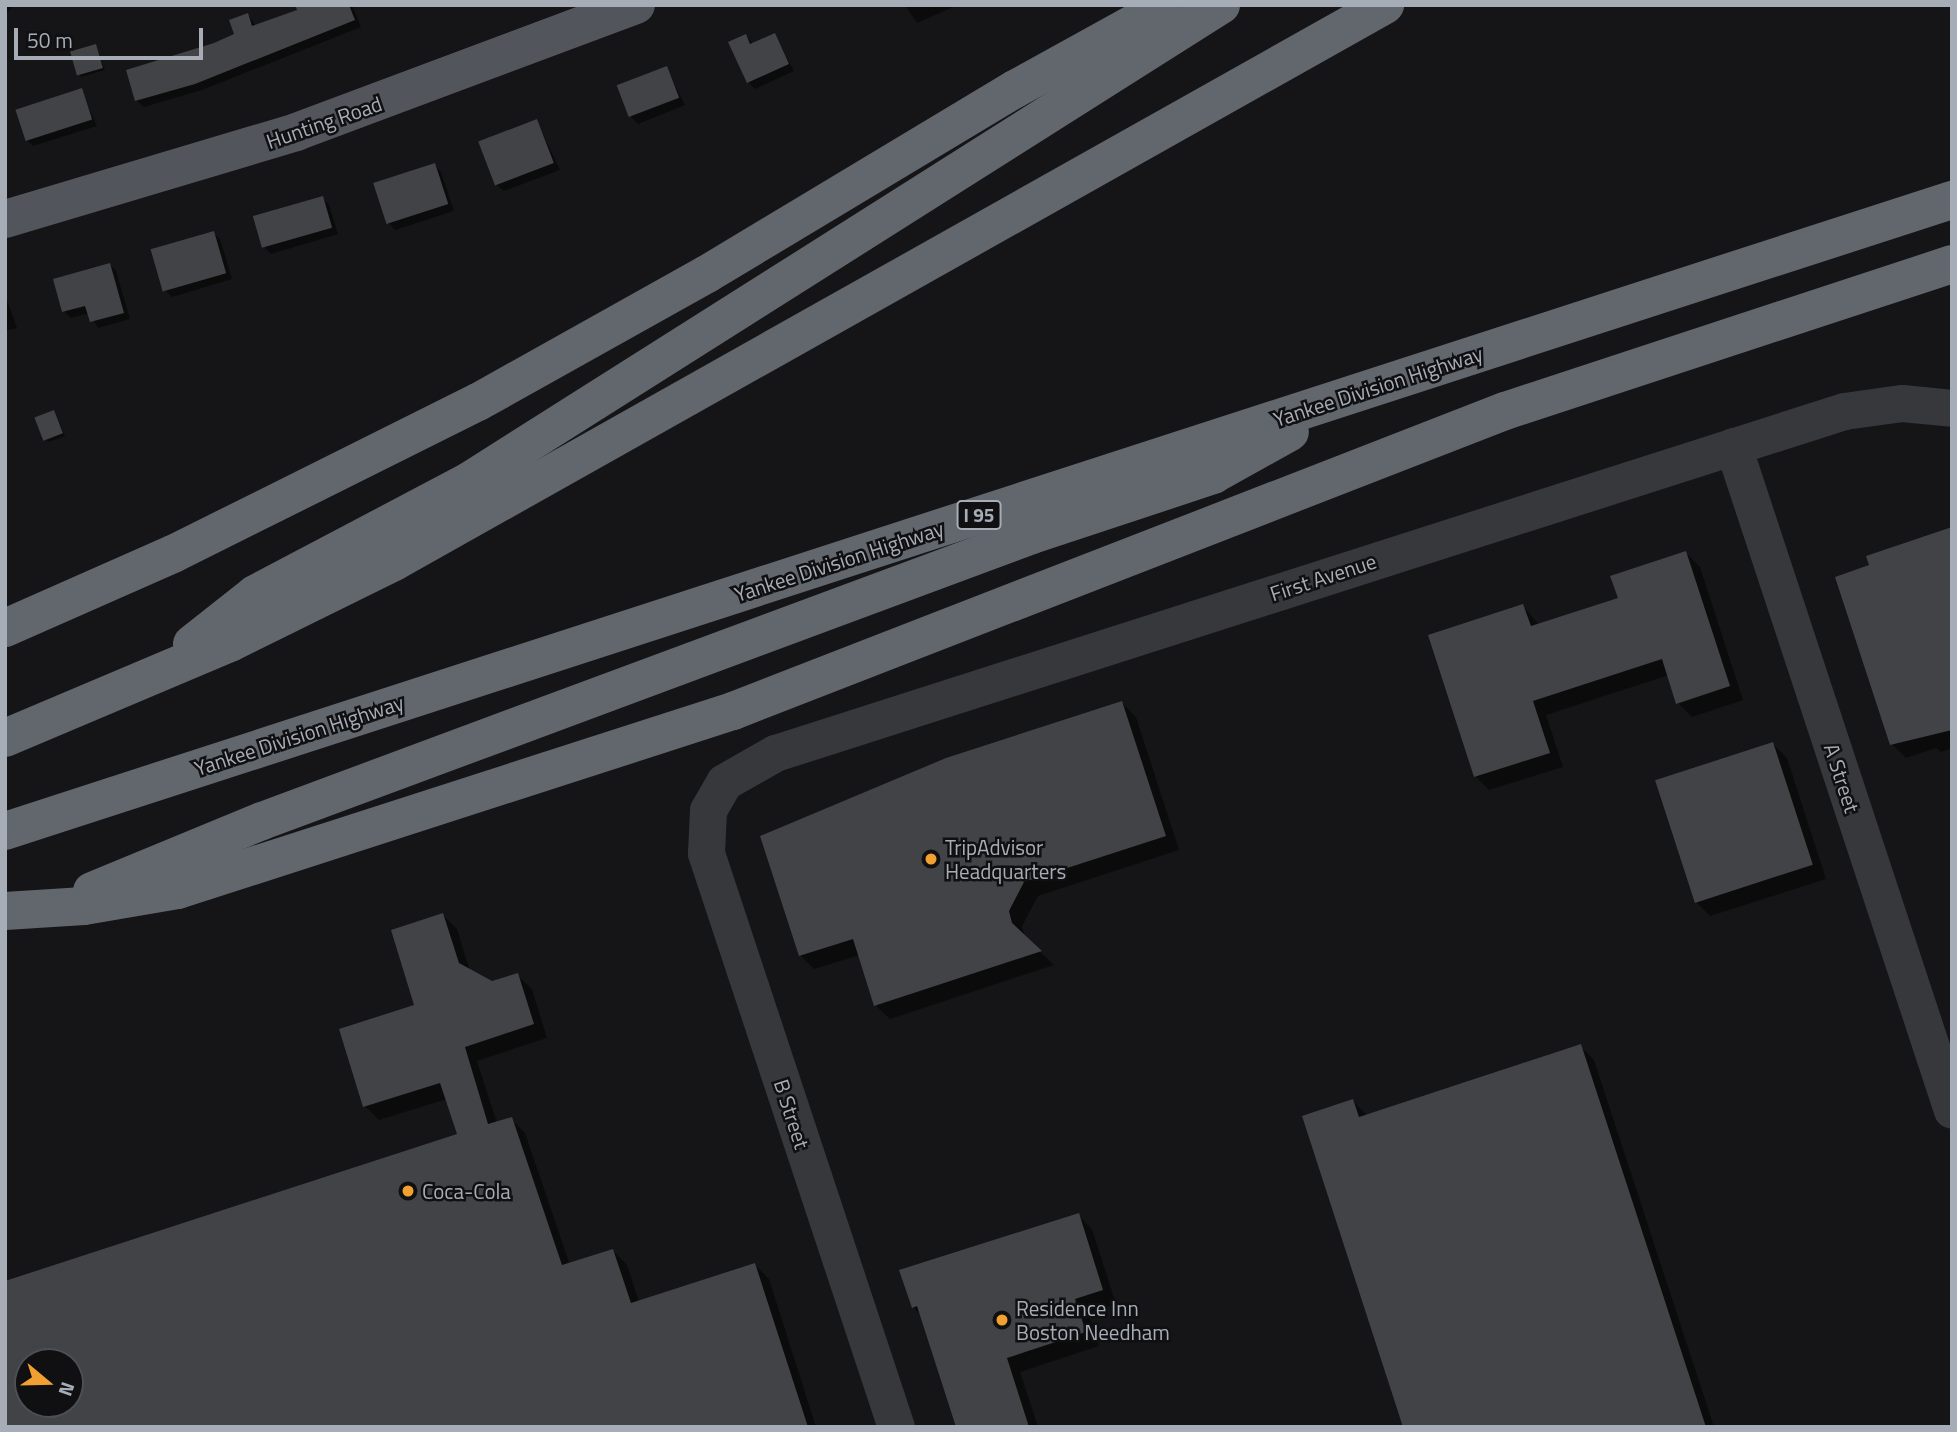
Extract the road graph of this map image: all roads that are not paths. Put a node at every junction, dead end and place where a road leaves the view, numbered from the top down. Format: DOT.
graph roads {
  1 [pos="636,5"];
  2 [pos="1167,5"];
  3 [pos="1221,5"];
  4 [pos="1385,5"];
  5 [pos="1952,200"];
  6 [pos="5,219"];
  7 [pos="1952,264"];
  8 [pos="1365,390"];
  9 [pos="1952,408"];
  10 [pos="1733,446"];
  11 [pos="5,628"];
  12 [pos="148,680"];
  13 [pos="5,738"];
  14 [pos="713,799"];
  15 [pos="5,831"];
  16 [pos="5,911"];
  17 [pos="5,934"];
  18 [pos="1952,1110"];
  19 [pos="896,1427"];
  1 -- 6 [label="main road, Hunting Road"];
  2 -- 11 [label="highway"];
  3 -- 12 [label="highway"];
  4 -- 12 [label="highway"];
  5 -- 8 [label="highway, Yankee Division Highway / I 95"];
  7 -- 16 [label="highway"];
  8 -- 15 [label="highway, Yankee Division Highway / I 95"];
  8 -- 17 [label="highway"];
  9 -- 10 [label="street, First Avenue"];
  10 -- 14 [label="street, First Avenue"];
  10 -- 18 [label="street, A Street"];
  12 -- 13 [label="highway"];
  14 -- 19 [label="street, B Street"];
}
